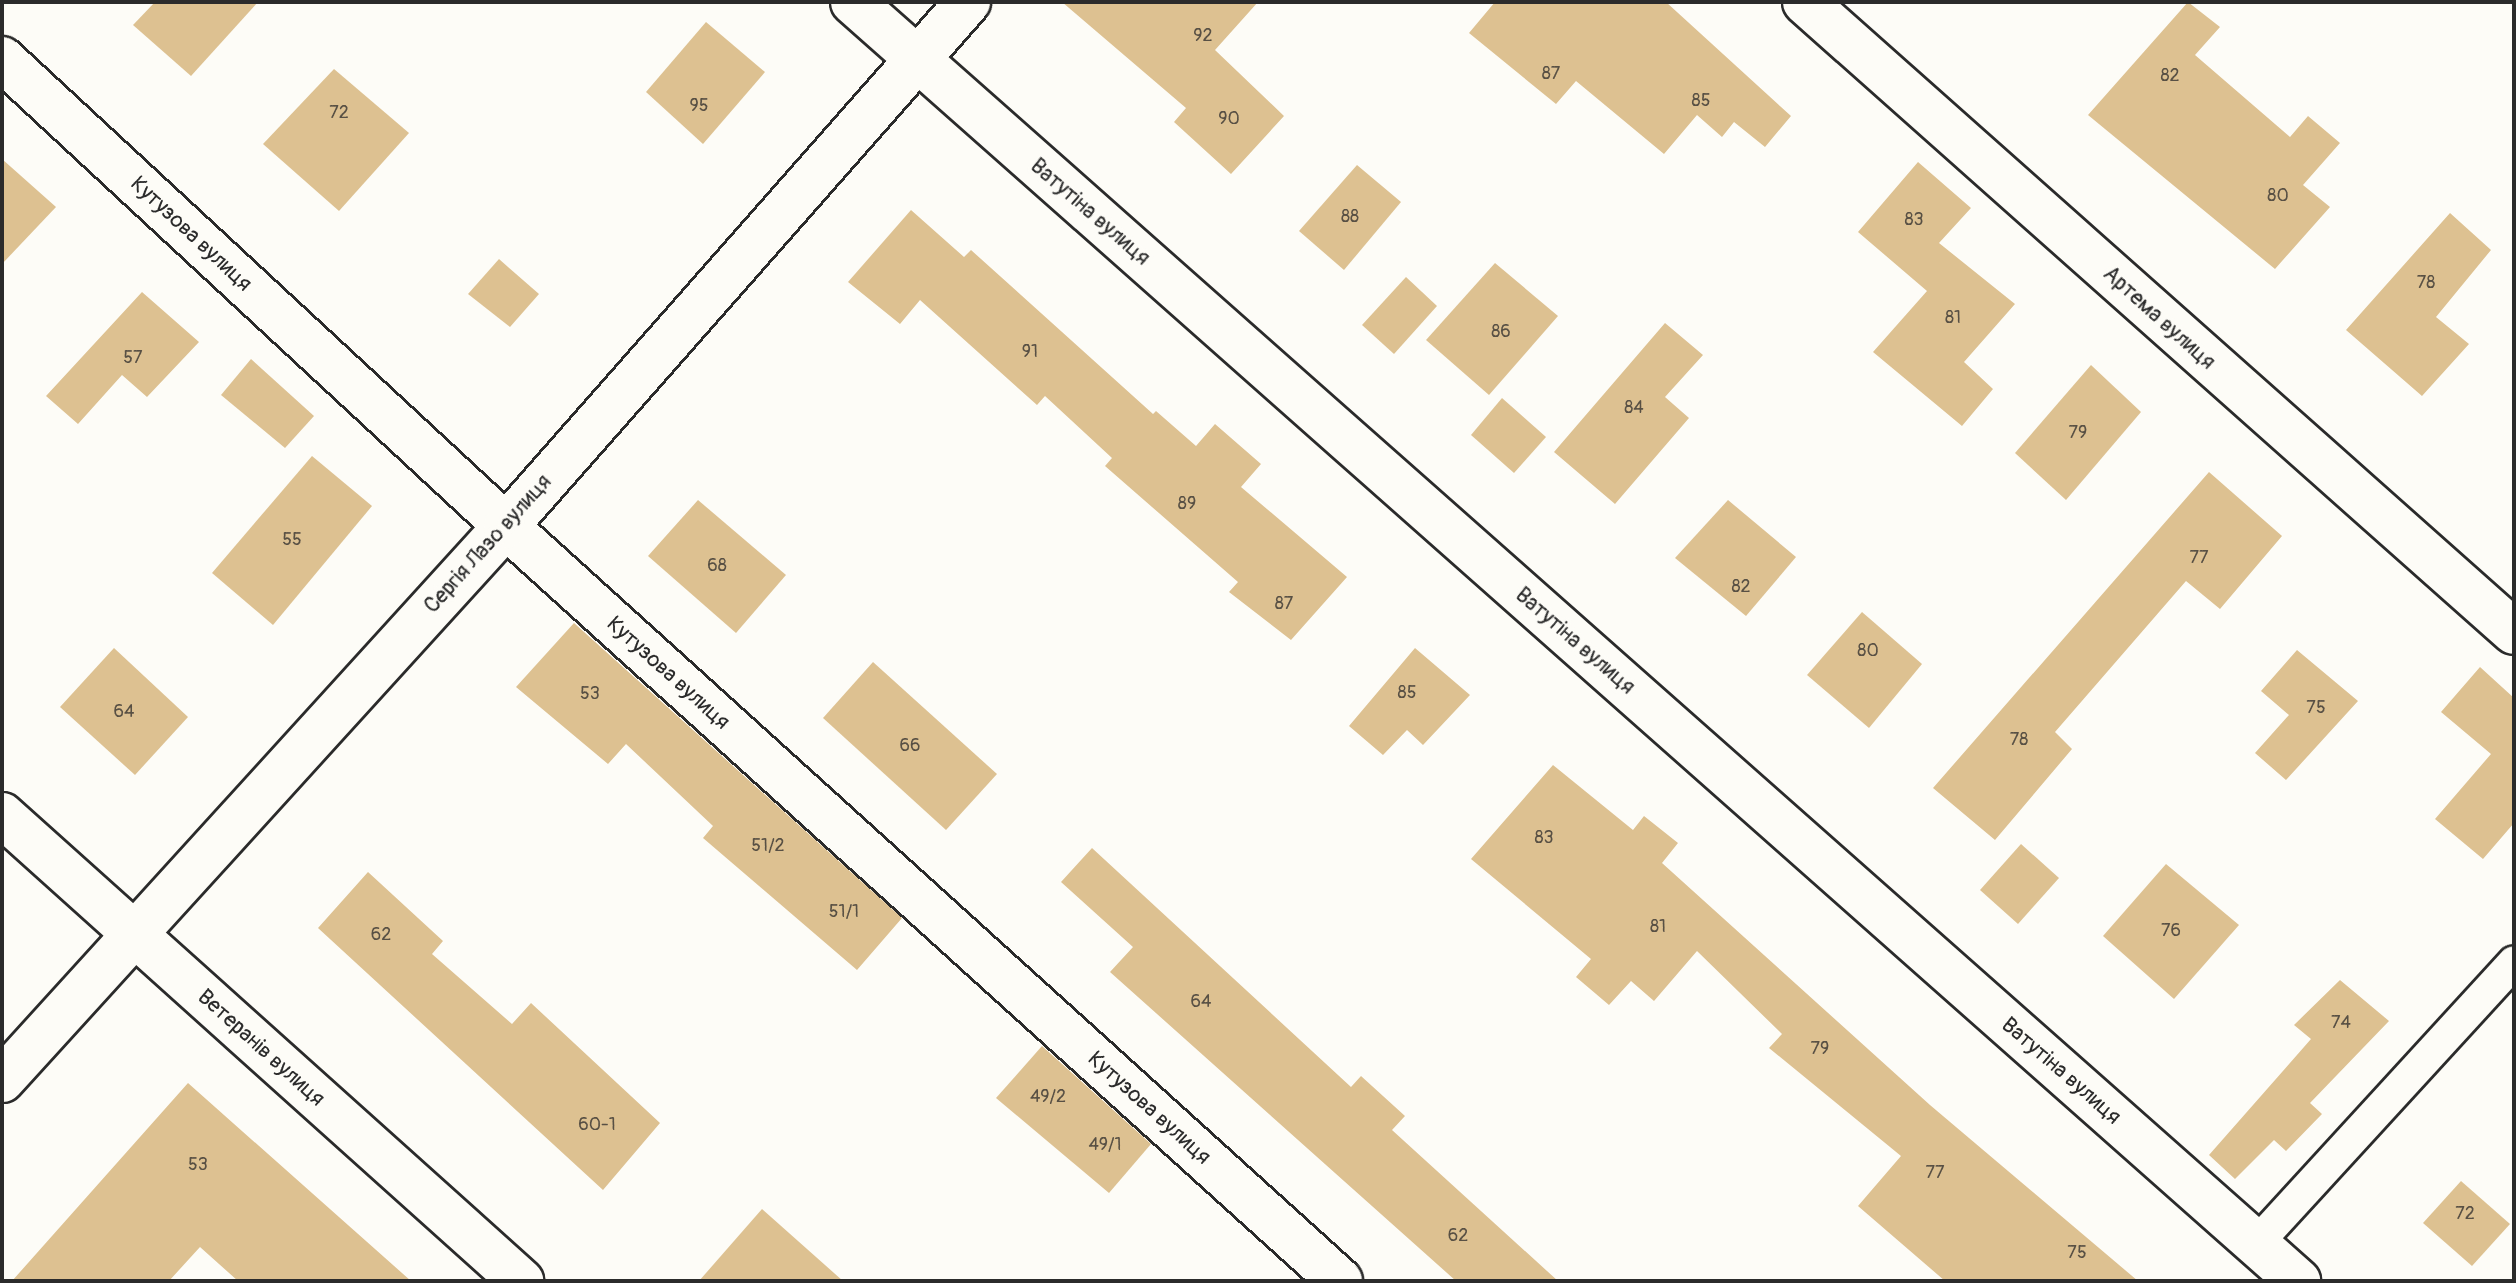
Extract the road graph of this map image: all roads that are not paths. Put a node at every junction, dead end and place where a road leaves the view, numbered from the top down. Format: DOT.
graph roads {
  1 [pos="853,2"];
  2 [pos="968,2"];
  3 [pos="1805,2"];
  4 [pos="2,59"];
  5 [pos="917,59"];
  6 [pos="506,526"];
  7 [pos="2514,632"];
  8 [pos="2,815"];
  9 [pos="133,933"];
  10 [pos="2514,962"];
  11 [pos="2,1080"];
  12 [pos="2256,1244"];
  13 [pos="521,1281"];
  14 [pos="1340,1281"];
  15 [pos="2298,1281"];
  1 -- 5 [label="street, Ватутіна вулиця"];
  2 -- 5 [label="street, Сергія Лазо вулиця"];
  3 -- 7 [label="street, Артема вулиця"];
  4 -- 6 [label="street, Кутузова вулиця"];
  5 -- 6 [label="street, Сергія Лазо вулиця"];
  5 -- 12 [label="street, Ватутіна вулиця"];
  6 -- 9 [label="street, Сергія Лазо вулиця"];
  6 -- 14 [label="street, Кутузова вулиця"];
  8 -- 9 [label="street, Ветеранів вулиця"];
  9 -- 11 [label="street, Сергія Лазо вулиця"];
  9 -- 13 [label="street, Ветеранів вулиця"];
  10 -- 12 [label="lane"];
  12 -- 15 [label="street, Ватутіна вулиця"];
}
